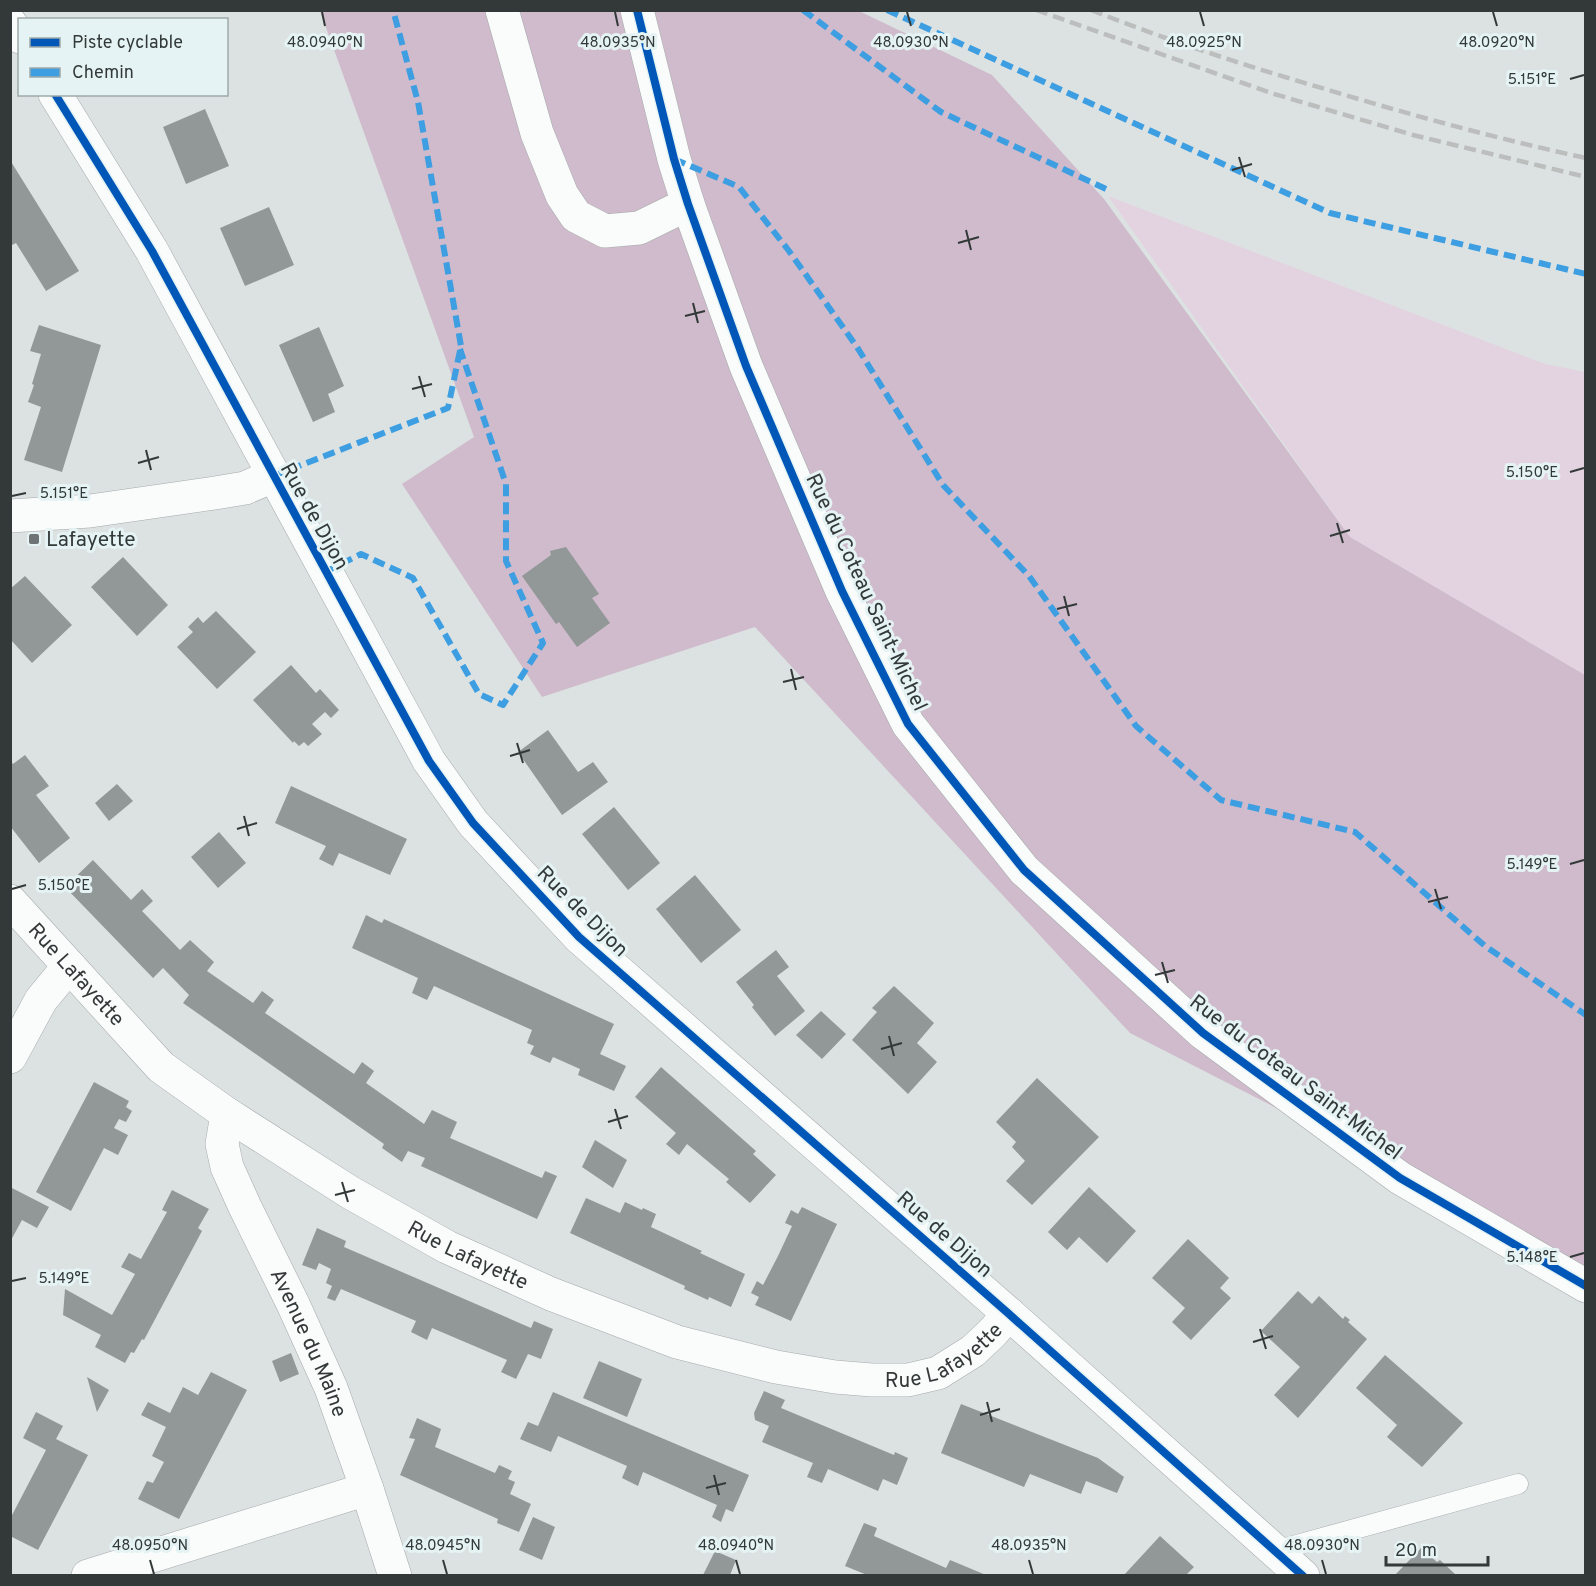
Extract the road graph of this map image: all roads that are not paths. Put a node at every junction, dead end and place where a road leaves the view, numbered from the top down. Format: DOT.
graph roads {
  1 [pos="502,10"];
  2 [pos="638,10"];
  3 [pos="56,96"];
  4 [pos="688,204"];
  5 [pos="273,476"];
  6 [pos="10,516"];
  7 [pos="10,901"];
  8 [pos="69,966"];
  9 [pos="10,1057"];
  10 [pos="226,1114"];
  11 [pos="1586,1286"];
  12 [pos="1009,1314"];
  13 [pos="1518,1485"];
  14 [pos="367,1489"];
  15 [pos="1275,1551"];
  16 [pos="88,1575"];
  17 [pos="395,1575"];
  18 [pos="1303,1575"];
  1 -- 4 [label="street"];
  2 -- 4 [label="street, Rue du Coteau Saint-Michel"];
  3 -- 5 [label="street, Rue de Dijon"];
  4 -- 11 [label="street, Rue du Coteau Saint-Michel"];
  5 -- 6 [label="street"];
  5 -- 12 [label="street, Rue de Dijon"];
  7 -- 8 [label="street, Rue Lafayette"];
  8 -- 9 [label="street"];
  8 -- 10 [label="street, Rue Lafayette"];
  10 -- 12 [label="street, Rue Lafayette"];
  10 -- 14 [label="street, Avenue du Maine"];
  12 -- 15 [label="street, Rue de Dijon"];
  13 -- 15 [label="lane"];
  14 -- 16 [label="street"];
  14 -- 17 [label="street, Avenue du Maine"];
  15 -- 18 [label="street, Rue de Dijon"];
}
